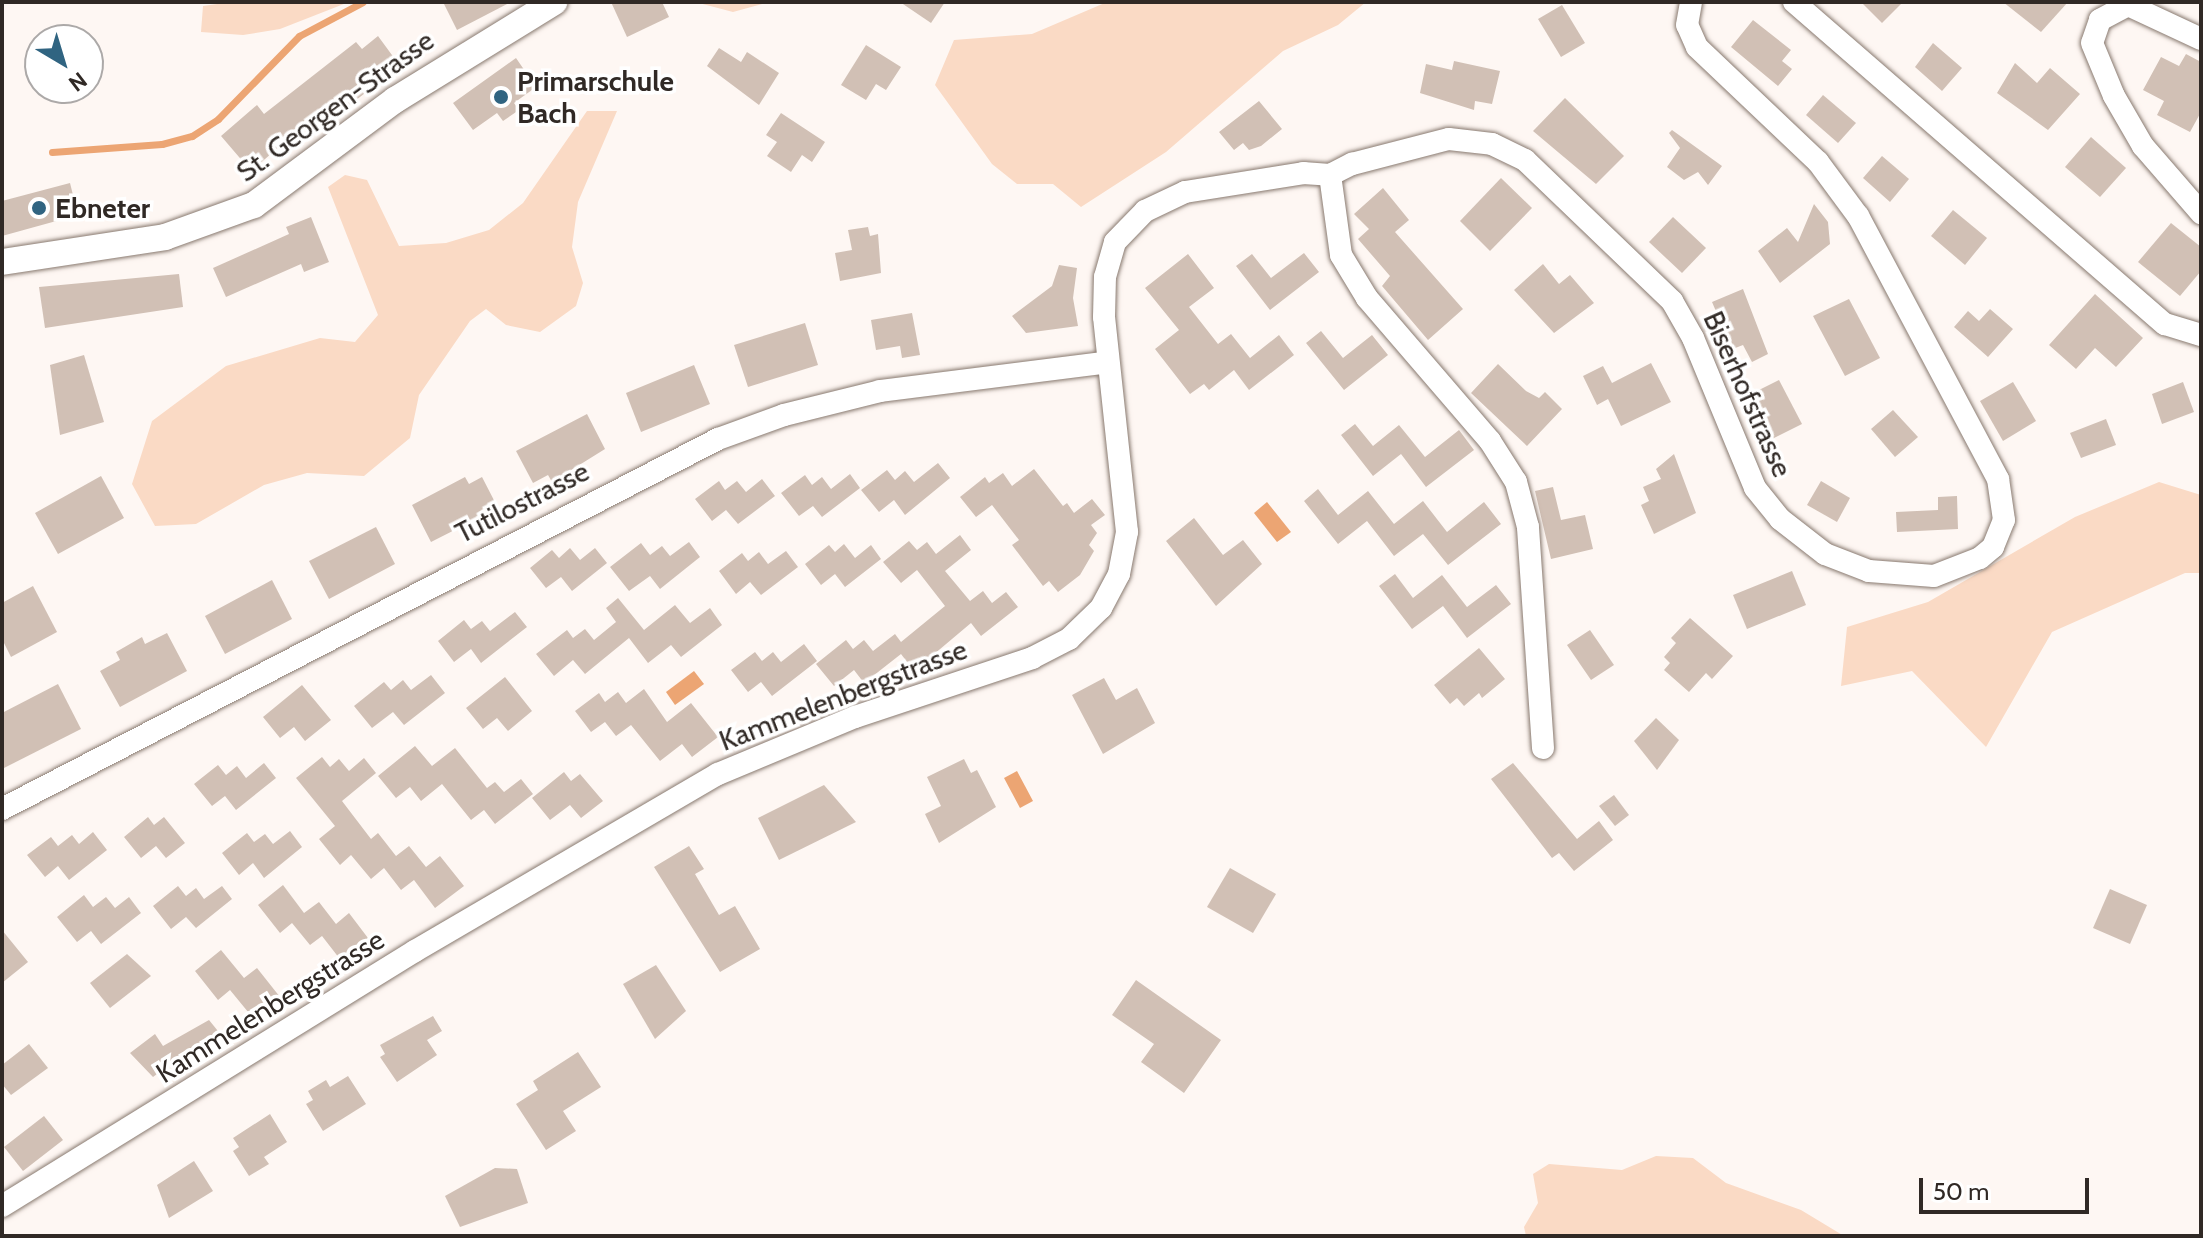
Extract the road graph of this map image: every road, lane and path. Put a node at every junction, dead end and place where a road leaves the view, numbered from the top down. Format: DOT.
graph roads {
  1 [pos="554,2"];
  2 [pos="1691,2"];
  3 [pos="1794,2"];
  4 [pos="2201,39"];
  5 [pos="1330,175"];
  6 [pos="2201,213"];
  7 [pos="2,262"];
  8 [pos="2201,335"];
  9 [pos="1108,362"];
  10 [pos="1543,748"];
  11 [pos="2,809"];
  12 [pos="2,1206"];
  1 -- 7 [label="street, St. Georgen-Strasse"];
  2 -- 5 [label="street, Biserhofstrasse"];
  3 -- 8 [label="street"];
  4 -- 6 [label="street"];
  5 -- 9 [label="street, Kammelenbergstrasse"];
  5 -- 10 [label="street"];
  9 -- 11 [label="street, Tutilostrasse"];
  9 -- 12 [label="street, Kammelenbergstrasse"];
}
